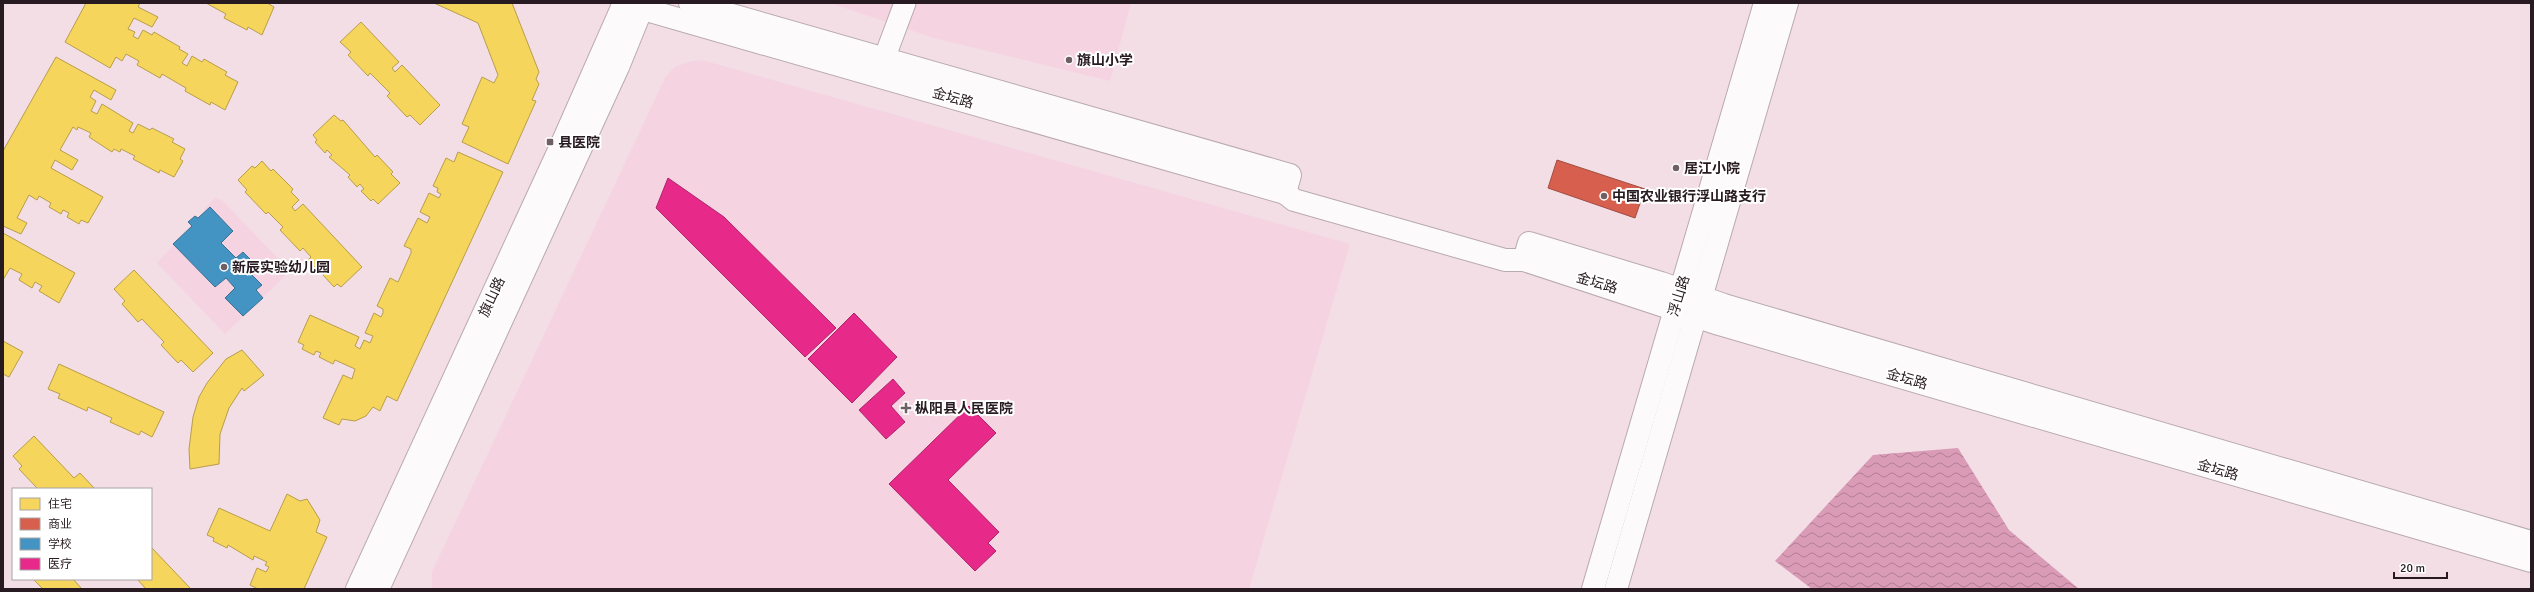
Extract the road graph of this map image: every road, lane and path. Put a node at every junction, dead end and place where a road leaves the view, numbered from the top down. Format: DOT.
graph roads {
  1 [pos="690,3"];
  2 [pos="905,3"];
  3 [pos="1788,3"];
  4 [pos="631,4"];
  5 [pos="1762,4"];
  6 [pos="884,59"];
  7 [pos="1287,184"];
  8 [pos="1678,299"];
  9 [pos="1699,306"];
  10 [pos="2531,542"];
  11 [pos="2531,561"];
  12 [pos="357,589"];
  13 [pos="378,589"];
  14 [pos="1593,589"];
  15 [pos="1616,589"];
  1 -- 6 [label="main road, 金坛路"];
  2 -- 6 [label="street"];
  3 -- 9 [label="main road, 浮山路"];
  4 -- 7 [label="main road, 金坛路"];
  4 -- 12 [label="main road, 旗山路"];
  4 -- 13 [label="main road, 旗山路"];
  5 -- 8 [label="main road, 浮山路"];
  6 -- 7 [label="main road, 金坛路"];
  7 -- 8 [label="main road, 金坛路"];
  8 -- 9 [label="main road, 金坛路"];
  8 -- 14 [label="main road, 浮山路"];
  9 -- 10 [label="main road, 金坛路"];
  9 -- 11 [label="main road, 金坛路"];
  9 -- 15 [label="main road, 浮山路"];
}
